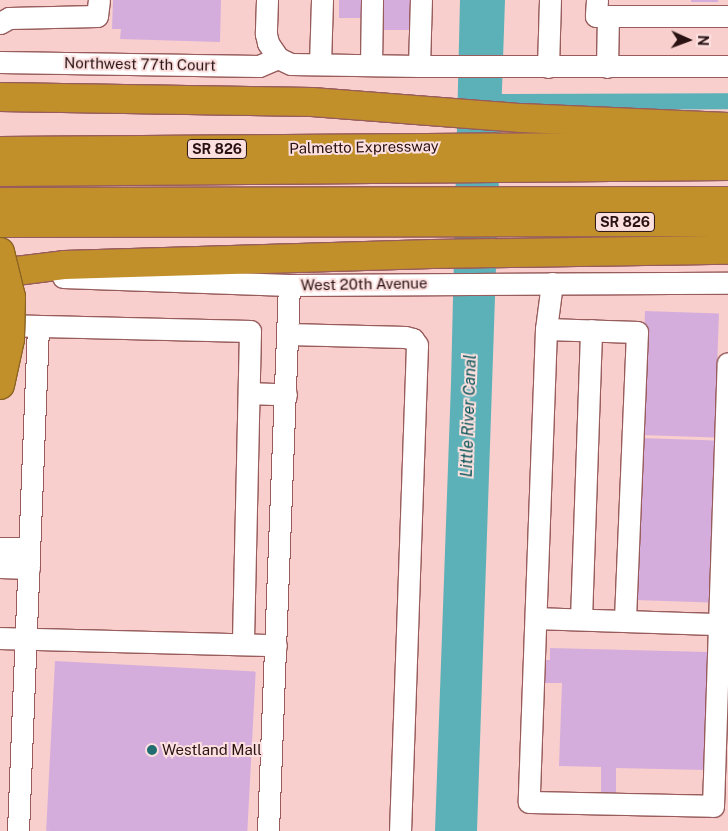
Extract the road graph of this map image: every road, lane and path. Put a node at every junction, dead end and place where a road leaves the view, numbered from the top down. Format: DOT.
graph roads {
  1 [pos="99,0"];
  2 [pos="267,0"];
  3 [pos="322,0"];
  4 [pos="372,0"];
  5 [pos="421,0"];
  6 [pos="550,0"];
  7 [pos="602,8"];
  8 [pos="728,16"];
  9 [pos="0,23"];
  10 [pos="278,58"];
  11 [pos="0,62"];
  12 [pos="320,64"];
  13 [pos="371,65"];
  14 [pos="419,66"];
  15 [pos="728,66"];
  16 [pos="548,67"];
  17 [pos="608,67"];
  18 [pos="0,97"];
  19 [pos="728,127"];
  20 [pos="728,146"];
  21 [pos="0,151"];
  22 [pos="522,156"];
  23 [pos="434,157"];
  24 [pos="728,166"];
  25 [pos="0,172"];
  26 [pos="728,201"];
  27 [pos="0,202"];
  28 [pos="433,212"];
  29 [pos="522,212"];
  30 [pos="728,222"];
  31 [pos="0,223"];
  32 [pos="728,250"];
  33 [pos="0,252"];
  34 [pos="0,274"];
  35 [pos="552,283"];
  36 [pos="728,283"];
  37 [pos="289,285"];
  38 [pos="0,325"];
  39 [pos="38,326"];
  40 [pos="546,329"];
  41 [pos="591,330"];
  42 [pos="288,334"];
  43 [pos="728,363"];
  44 [pos="0,386"];
  45 [pos="249,393"];
  46 [pos="286,394"];
  47 [pos="0,548"];
  48 [pos="29,558"];
  49 [pos="0,567"];
  50 [pos="536,618"];
  51 [pos="581,619"];
  52 [pos="625,621"];
  53 [pos="720,624"];
  54 [pos="0,638"];
  55 [pos="26,638"];
  56 [pos="243,644"];
  57 [pos="276,645"];
  58 [pos="18,831"];
  59 [pos="268,831"];
  60 [pos="400,831"];
  1 -- 9 [label="street"];
  2 -- 10 [label="street"];
  3 -- 12 [label="street"];
  4 -- 13 [label="street"];
  5 -- 14 [label="street"];
  6 -- 16 [label="street"];
  7 -- 8 [label="street"];
  7 -- 17 [label="street"];
  10 -- 11 [label="street, Northwest 77th Court"];
  10 -- 12 [label="street"];
  12 -- 13 [label="street"];
  13 -- 14 [label="street"];
  14 -- 16 [label="street"];
  15 -- 17 [label="street"];
  16 -- 17 [label="street"];
  18 -- 19 [label="highway"];
  20 -- 22 [label="highway, Palmetto Expressway / SR 826"];
  21 -- 23 [label="highway, Palmetto Expressway / SR 826"];
  22 -- 23 [label="highway, Palmetto Expressway / SR 826"];
  22 -- 24 [label="highway"];
  23 -- 25 [label="highway"];
  26 -- 29 [label="highway"];
  27 -- 28 [label="highway"];
  28 -- 29 [label="highway, SR 826"];
  28 -- 31 [label="highway, SR 826"];
  29 -- 30 [label="highway, SR 826"];
  32 -- 34 [label="highway"];
  33 -- 44 [label="highway, bridge"];
  34 -- 37 [label="street, West 20th Avenue"];
  35 -- 36 [label="street, West 20th Avenue"];
  35 -- 37 [label="street, West 20th Avenue"];
  35 -- 40 [label="street"];
  37 -- 42 [label="street"];
  38 -- 39 [label="street"];
  39 -- 45 [label="street"];
  39 -- 48 [label="street"];
  40 -- 41 [label="street"];
  40 -- 50 [label="street"];
  41 -- 51 [label="street"];
  41 -- 52 [label="street"];
  42 -- 46 [label="street"];
  42 -- 60 [label="street"];
  43 -- 53 [label="street"];
  45 -- 46 [label="street"];
  45 -- 56 [label="street"];
  46 -- 57 [label="street"];
  47 -- 48 [label="street"];
  48 -- 49 [label="street"];
  48 -- 55 [label="street"];
  50 -- 51 [label="street"];
  50 -- 53 [label="street"];
  51 -- 52 [label="street"];
  52 -- 53 [label="street"];
  54 -- 55 [label="street"];
  55 -- 56 [label="street"];
  55 -- 58 [label="street"];
  56 -- 57 [label="street"];
  57 -- 59 [label="street"];
}
